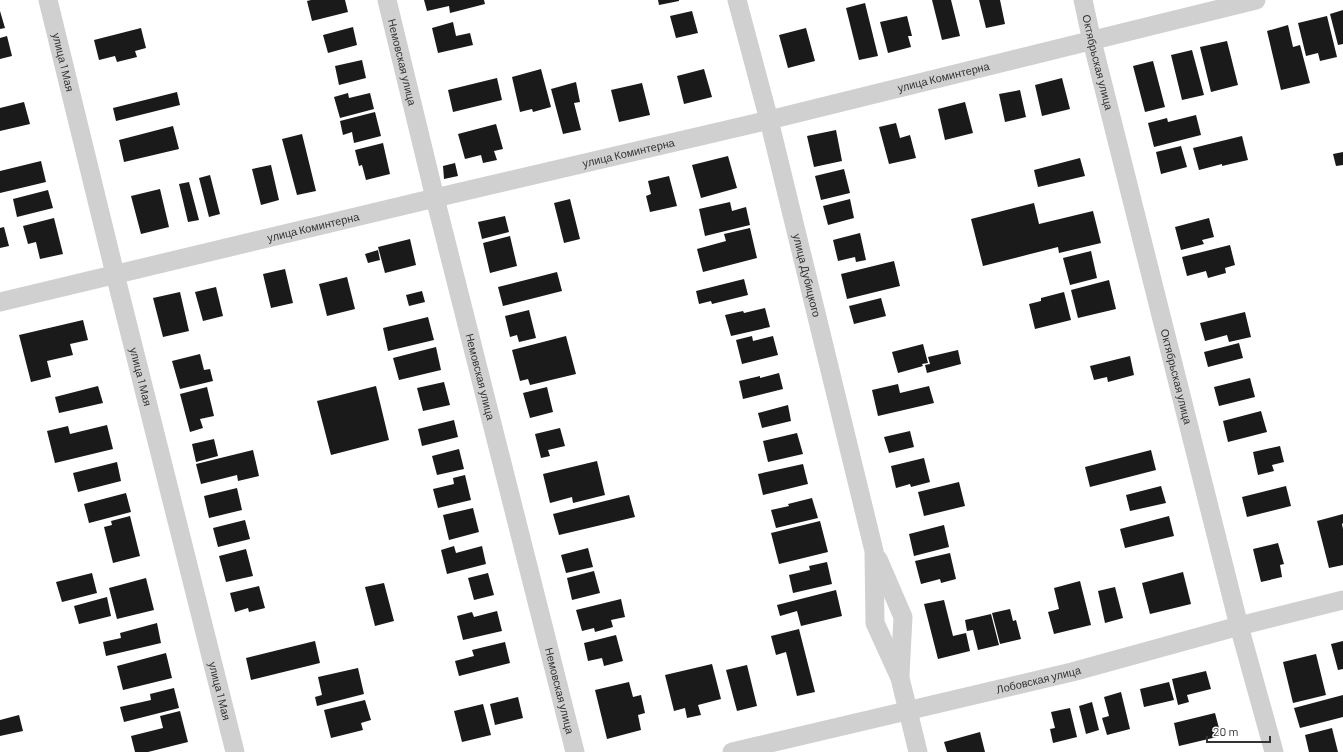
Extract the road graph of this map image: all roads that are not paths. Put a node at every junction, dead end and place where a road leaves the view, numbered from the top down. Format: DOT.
graph roads {
  1 [pos="48,0"];
  2 [pos="386,0"];
  3 [pos="737,0"];
  4 [pos="1083,0"];
  5 [pos="1256,0"];
  6 [pos="1092,41"];
  7 [pos="769,120"];
  8 [pos="435,198"];
  9 [pos="115,274"];
  10 [pos="0,302"];
  11 [pos="874,551"];
  12 [pos="1343,600"];
  13 [pos="1239,626"];
  14 [pos="900,678"];
  15 [pos="908,711"];
  16 [pos="235,752"];
  17 [pos="575,752"];
  18 [pos="732,752"];
  19 [pos="918,752"];
  20 [pos="1274,752"];
  1 -- 9 [label="street, улица 1 Мая"];
  2 -- 8 [label="street, Немовская улица"];
  3 -- 7 [label="street, улица Дубицкого"];
  4 -- 6 [label="street, Октябрьская улица"];
  5 -- 6 [label="street, улица Коминтерна"];
  6 -- 7 [label="street, улица Коминтерна"];
  6 -- 13 [label="street, Октябрьская улица"];
  7 -- 8 [label="street, улица Коминтерна"];
  7 -- 11 [label="street, улица Дубицкого"];
  8 -- 9 [label="street, улица Коминтерна"];
  8 -- 17 [label="street, Немовская улица"];
  9 -- 10 [label="street, улица Коминтерна"];
  9 -- 16 [label="street, улица 1 Мая"];
  11 -- 14 [label="street, улица Дубицкого"];
  11 -- 14 [label="street, улица Дубицкого"];
  12 -- 13 [label="street, Лобовская улица"];
  13 -- 15 [label="street, Лобовская улица"];
  13 -- 20 [label="street, Октябрьская улица"];
  14 -- 15 [label="street, улица Дубицкого"];
  15 -- 18 [label="street, Лобовская улица"];
  15 -- 19 [label="street, улица Дубицкого"];
}
